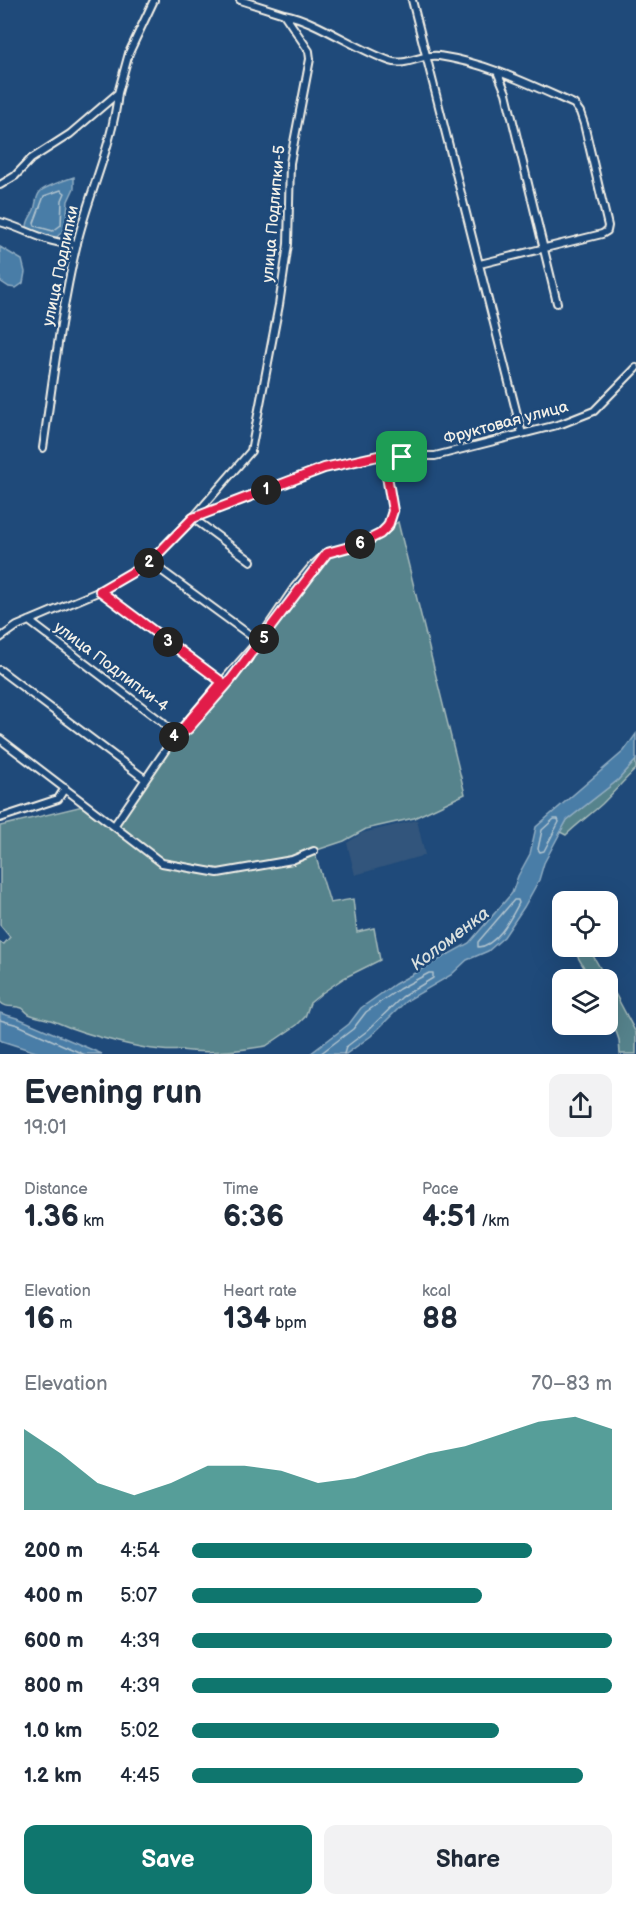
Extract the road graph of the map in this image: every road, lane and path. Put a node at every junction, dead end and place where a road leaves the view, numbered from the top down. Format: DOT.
graph roads {
  1 [pos="154,0"];
  2 [pos="240,0"];
  3 [pos="412,0"];
  4 [pos="284,14"];
  5 [pos="427,56"];
  6 [pos="497,71"];
  7 [pos="118,93"];
  8 [pos="0,185"];
  9 [pos="0,222"];
  10 [pos="77,244"];
  11 [pos="544,248"];
  12 [pos="480,264"];
  13 [pos="557,303"];
  14 [pos="636,368"];
  15 [pos="522,434"];
  16 [pos="43,448"];
  17 [pos="402,457"];
  18 [pos="193,518"];
  19 [pos="327,553"];
  20 [pos="251,561"];
  21 [pos="150,562"];
  22 [pos="100,591"];
  23 [pos="29,621"];
  24 [pos="0,638"];
  25 [pos="258,641"];
  26 [pos="0,670"];
  27 [pos="222,682"];
  28 [pos="174,739"];
  29 [pos="0,740"];
  30 [pos="146,779"];
  31 [pos="65,788"];
  32 [pos="0,819"];
  33 [pos="114,826"];
  34 [pos="314,851"];
  1 -- 7 [label="street, улица Подлипки"];
  2 -- 4 [label="street"];
  3 -- 5 [label="street"];
  4 -- 5 [label="street"];
  4 -- 18 [label="street, улица Подлипки-5"];
  5 -- 6 [label="street"];
  5 -- 12 [label="street"];
  6 -- 11 [label="street"];
  6 -- 11 [label="street"];
  7 -- 8 [label="street"];
  7 -- 10 [label="street, улица Подлипки"];
  9 -- 10 [label="street"];
  10 -- 16 [label="street, улица Подлипки"];
  11 -- 12 [label="street"];
  11 -- 13 [label="street"];
  12 -- 15 [label="street"];
  14 -- 15 [label="street, Фруктовая улица"];
  15 -- 17 [label="street, Фруктовая улица"];
  17 -- 18 [label="street, Фруктовая улица"];
  17 -- 19 [label="street"];
  18 -- 20 [label="street"];
  18 -- 21 [label="street, улица Подлипки-4"];
  19 -- 25 [label="street"];
  19 -- 28 [label="street"];
  21 -- 22 [label="street, улица Подлипки-4"];
  21 -- 25 [label="street"];
  22 -- 23 [label="street, улица Подлипки-4"];
  22 -- 27 [label="street"];
  23 -- 24 [label="street, улица Подлипки-4"];
  23 -- 28 [label="street, улица Подлипки-4"];
  25 -- 27 [label="street"];
  26 -- 30 [label="street"];
  27 -- 28 [label="street"];
  28 -- 30 [label="street"];
  29 -- 31 [label="street"];
  30 -- 33 [label="street"];
  31 -- 32 [label="street"];
  31 -- 33 [label="street"];
  33 -- 34 [label="street"];
}
